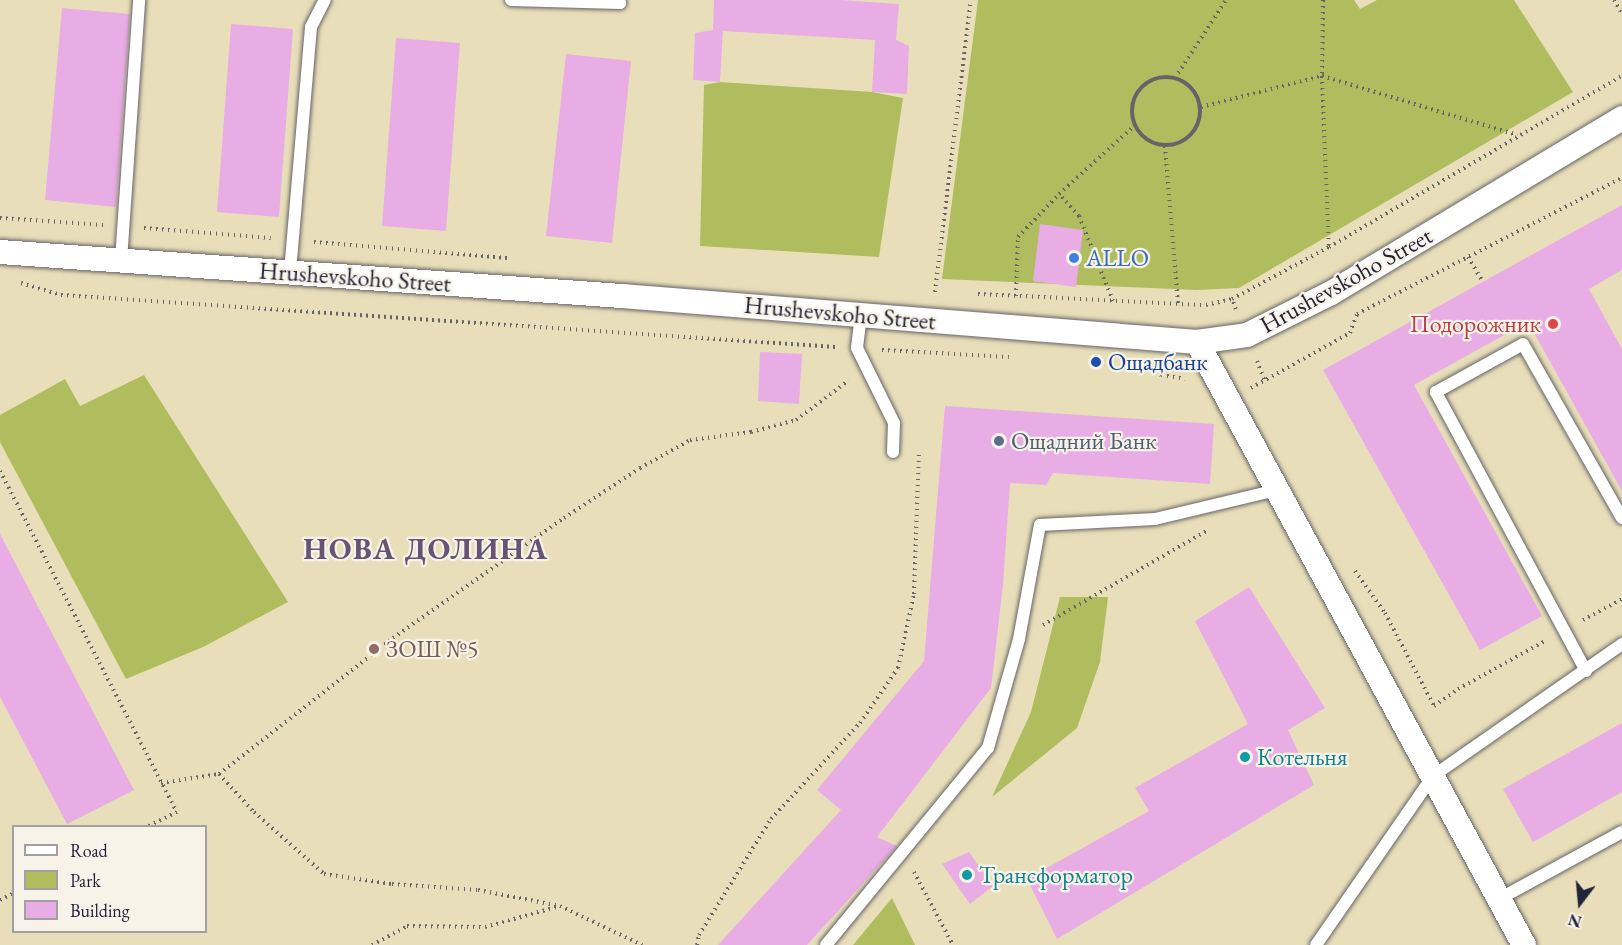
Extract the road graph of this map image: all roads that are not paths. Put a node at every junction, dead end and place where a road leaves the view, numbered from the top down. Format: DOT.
graph roads {
  1 [pos="139,0"];
  2 [pos="325,0"];
  3 [pos="511,0"];
  4 [pos="619,0"];
  5 [pos="1622,118"];
  6 [pos="0,252"];
  7 [pos="121,260"];
  8 [pos="290,272"];
  9 [pos="861,315"];
  10 [pos="1197,342"];
  11 [pos="893,452"];
  12 [pos="1277,490"];
  13 [pos="1622,518"];
  14 [pos="1622,644"];
  15 [pos="1586,671"];
  16 [pos="1433,776"];
  17 [pos="1622,832"];
  18 [pos="1499,899"];
  19 [pos="826,945"];
  20 [pos="1316,945"];
  21 [pos="1524,945"];
  1 -- 7 [label="lane"];
  2 -- 8 [label="lane"];
  3 -- 4 [label="lane"];
  5 -- 10 [label="street, Hrushevskoho Street"];
  6 -- 7 [label="street, Hrushevskoho Street"];
  7 -- 8 [label="street, Hrushevskoho Street"];
  8 -- 9 [label="street, Hrushevskoho Street"];
  9 -- 10 [label="street, Hrushevskoho Street"];
  9 -- 11 [label="lane"];
  10 -- 12 [label="street"];
  12 -- 16 [label="street"];
  12 -- 19 [label="lane"];
  13 -- 15 [label="lane"];
  14 -- 15 [label="lane"];
  15 -- 16 [label="lane"];
  16 -- 18 [label="street"];
  16 -- 20 [label="lane"];
  17 -- 18 [label="lane"];
  18 -- 21 [label="street"];
}
